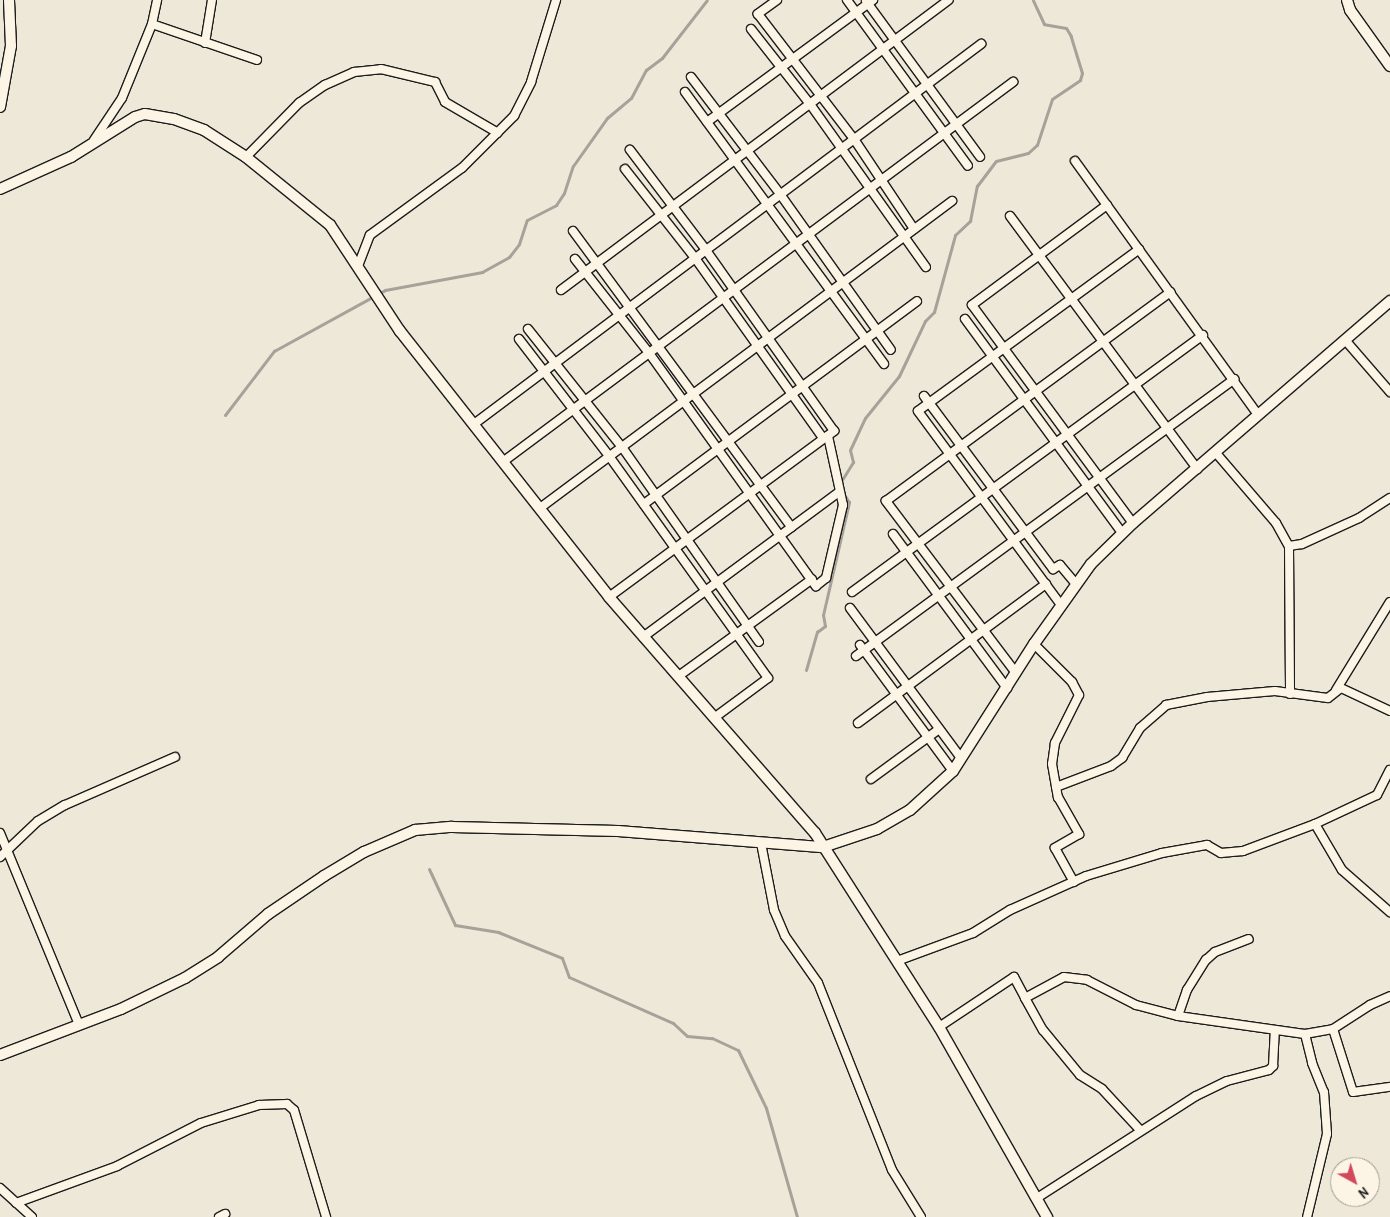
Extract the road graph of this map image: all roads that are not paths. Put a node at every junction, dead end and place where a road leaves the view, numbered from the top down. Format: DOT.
graph roads {
  1 [pos="9,0"];
  2 [pos="157,0"];
  3 [pos="212,0"];
  4 [pos="556,0"];
  5 [pos="777,0"];
  6 [pos="847,0"];
  7 [pos="949,0"];
  8 [pos="1347,0"];
  9 [pos="869,1"];
  10 [pos="856,12"];
  11 [pos="152,24"];
  12 [pos="751,29"];
  13 [pos="895,40"];
  14 [pos="204,42"];
  15 [pos="981,44"];
  16 [pos="883,49"];
  17 [pos="793,59"];
  18 [pos="257,60"];
  19 [pos="1390,66"];
  20 [pos="782,67"];
  21 [pos="690,77"];
  22 [pos="1013,82"];
  23 [pos="927,84"];
  24 [pos="685,92"];
  25 [pos="915,93"];
  26 [pos="821,96"];
  27 [pos="810,104"];
  28 [pos="0,107"];
  29 [pos="718,114"];
  30 [pos="707,122"];
  31 [pos="956,124"];
  32 [pos="498,133"];
  33 [pos="944,133"];
  34 [pos="854,139"];
  35 [pos="89,146"];
  36 [pos="842,148"];
  37 [pos="630,150"];
  38 [pos="747,151"];
  39 [pos="246,157"];
  40 [pos="980,157"];
  41 [pos="735,160"];
  42 [pos="1075,161"];
  43 [pos="968,166"];
  44 [pos="625,169"];
  45 [pos="881,180"];
  46 [pos="870,188"];
  47 [pos="0,189"];
  48 [pos="780,194"];
  49 [pos="952,201"];
  50 [pos="767,204"];
  51 [pos="1108,205"];
  52 [pos="673,206"];
  53 [pos="661,215"];
  54 [pos="1010,216"];
  55 [pos="914,229"];
  56 [pos="573,231"];
  57 [pos="809,234"];
  58 [pos="905,237"];
  59 [pos="796,243"];
  60 [pos="1139,249"];
  61 [pos="706,250"];
  62 [pos="1039,256"];
  63 [pos="695,258"];
  64 [pos="576,259"];
  65 [pos="598,263"];
  66 [pos="358,266"];
  67 [pos="926,266"];
  68 [pos="585,272"];
  69 [pos="843,282"];
  70 [pos="734,289"];
  71 [pos="561,290"];
  72 [pos="831,291"];
  73 [pos="1171,292"];
  74 [pos="723,298"];
  75 [pos="1071,299"];
  76 [pos="917,301"];
  77 [pos="1390,301"];
  78 [pos="631,306"];
  79 [pos="619,315"];
  80 [pos="965,319"];
  81 [pos="528,329"];
  82 [pos="877,331"];
  83 [pos="1203,335"];
  84 [pos="768,338"];
  85 [pos="519,339"];
  86 [pos="866,339"];
  87 [pos="1345,340"];
  88 [pos="1103,342"];
  89 [pos="659,345"];
  90 [pos="758,346"];
  91 [pos="1004,348"];
  92 [pos="891,350"];
  93 [pos="649,353"];
  94 [pos="993,356"];
  95 [pos="555,363"];
  96 [pos="884,364"];
  97 [pos="544,371"];
  98 [pos="1234,379"];
  99 [pos="1135,385"];
  100 [pos="802,386"];
  101 [pos="1035,391"];
  102 [pos="1390,392"];
  103 [pos="694,393"];
  104 [pos="792,394"];
  105 [pos="924,396"];
  106 [pos="1024,399"];
  107 [pos="585,401"];
  108 [pos="684,401"];
  109 [pos="930,403"];
  110 [pos="573,409"];
  111 [pos="1258,416"];
  112 [pos="474,424"];
  113 [pos="1167,428"];
  114 [pos="1068,434"];
  115 [pos="825,436"];
  116 [pos="729,441"];
  117 [pos="1056,443"];
  118 [pos="961,446"];
  119 [pos="622,447"];
  120 [pos="718,449"];
  121 [pos="1216,453"];
  122 [pos="950,454"];
  123 [pos="610,456"];
  124 [pos="504,461"];
  125 [pos="1198,469"];
  126 [pos="1099,478"];
  127 [pos="760,484"];
  128 [pos="1088,486"];
  129 [pos="994,489"];
  130 [pos="749,492"];
  131 [pos="839,492"];
  132 [pos="656,495"];
  133 [pos="982,497"];
  134 [pos="1389,501"];
  135 [pos="644,504"];
  136 [pos="540,508"];
  137 [pos="1133,523"];
  138 [pos="791,527"];
  139 [pos="1026,532"];
  140 [pos="1122,533"];
  141 [pos="893,534"];
  142 [pos="780,536"];
  143 [pos="686,539"];
  144 [pos="1014,541"];
  145 [pos="918,544"];
  146 [pos="1289,546"];
  147 [pos="675,548"];
  148 [pos="907,552"];
  149 [pos="812,580"];
  150 [pos="717,582"];
  151 [pos="1046,584"];
  152 [pos="1076,584"];
  153 [pos="951,587"];
  154 [pos="706,590"];
  155 [pos="852,592"];
  156 [pos="939,596"];
  157 [pos="609,597"];
  158 [pos="1390,602"];
  159 [pos="1061,605"];
  160 [pos="850,608"];
  161 [pos="748,626"];
  162 [pos="984,630"];
  163 [pos="737,634"];
  164 [pos="643,637"];
  165 [pos="971,639"];
  166 [pos="759,642"];
  167 [pos="875,642"];
  168 [pos="1034,644"];
  169 [pos="862,648"];
  170 [pos="856,656"];
  171 [pos="1016,673"];
  172 [pos="680,676"];
  173 [pos="908,686"];
  174 [pos="1007,688"];
  175 [pos="1336,690"];
  176 [pos="897,694"];
  177 [pos="1290,694"];
  178 [pos="1390,711"];
  179 [pos="714,718"];
  180 [pos="858,723"];
  181 [pos="939,729"];
  182 [pos="928,737"];
  183 [pos="175,757"];
  184 [pos="961,758"];
  185 [pos="1390,770"];
  186 [pos="953,771"];
  187 [pos="871,779"];
  188 [pos="1056,787"];
  189 [pos="1315,824"];
  190 [pos="0,833"];
  191 [pos="761,842"];
  192 [pos="824,847"];
  193 [pos="7,850"];
  194 [pos="0,857"];
  195 [pos="1074,882"];
  196 [pos="1390,912"];
  197 [pos="1249,939"];
  198 [pos="897,961"];
  199 [pos="1390,996"];
  200 [pos="1025,998"];
  201 [pos="1178,1016"];
  202 [pos="79,1025"];
  203 [pos="939,1027"];
  204 [pos="1333,1029"];
  205 [pos="1275,1030"];
  206 [pos="1305,1034"];
  207 [pos="0,1055"];
  208 [pos="1390,1087"];
  209 [pos="1140,1130"];
  210 [pos="0,1188"];
  211 [pos="1037,1198"];
  212 [pos="16,1203"];
  213 [pos="32,1217"];
  214 [pos="326,1217"];
  215 [pos="921,1217"];
  216 [pos="1047,1217"];
  217 [pos="1308,1217"];
  1 -- 28 [label="street"];
  2 -- 11 [label="street"];
  3 -- 14 [label="street"];
  4 -- 32 [label="street"];
  5 -- 17 [label="street"];
  6 -- 10 [label="street"];
  7 -- 13 [label="street"];
  8 -- 19 [label="street"];
  9 -- 10 [label="street"];
  9 -- 13 [label="street"];
  10 -- 16 [label="street"];
  10 -- 17 [label="street"];
  11 -- 14 [label="street"];
  11 -- 35 [label="street"];
  12 -- 20 [label="street"];
  13 -- 16 [label="street"];
  13 -- 23 [label="street"];
  14 -- 18 [label="street"];
  15 -- 23 [label="street"];
  16 -- 25 [label="street"];
  16 -- 26 [label="street"];
  17 -- 20 [label="street"];
  17 -- 26 [label="street"];
  20 -- 27 [label="street"];
  20 -- 29 [label="street"];
  21 -- 29 [label="street"];
  22 -- 31 [label="street"];
  23 -- 25 [label="street"];
  23 -- 31 [label="street"];
  24 -- 30 [label="street"];
  25 -- 33 [label="street"];
  25 -- 34 [label="street"];
  26 -- 27 [label="street"];
  26 -- 34 [label="street"];
  27 -- 36 [label="street"];
  27 -- 38 [label="street"];
  29 -- 30 [label="street"];
  29 -- 38 [label="street"];
  30 -- 41 [label="street"];
  31 -- 33 [label="street"];
  31 -- 40 [label="street"];
  32 -- 39 [label="street"];
  32 -- 66 [label="street"];
  33 -- 43 [label="street"];
  33 -- 45 [label="street"];
  34 -- 36 [label="street"];
  34 -- 45 [label="street"];
  35 -- 39 [label="street"];
  35 -- 47 [label="street"];
  36 -- 46 [label="street"];
  36 -- 48 [label="street"];
  37 -- 52 [label="street"];
  38 -- 41 [label="street"];
  38 -- 48 [label="street"];
  39 -- 66 [label="street"];
  41 -- 50 [label="street"];
  41 -- 52 [label="street"];
  42 -- 51 [label="street"];
  44 -- 53 [label="street"];
  45 -- 46 [label="street"];
  45 -- 55 [label="street"];
  46 -- 57 [label="street"];
  46 -- 58 [label="street"];
  48 -- 50 [label="street"];
  48 -- 57 [label="street"];
  49 -- 55 [label="street"];
  50 -- 59 [label="street"];
  50 -- 61 [label="street"];
  51 -- 60 [label="street"];
  51 -- 62 [label="street"];
  52 -- 53 [label="street"];
  52 -- 61 [label="street"];
  53 -- 63 [label="street"];
  53 -- 65 [label="street"];
  54 -- 62 [label="street"];
  55 -- 58 [label="street"];
  56 -- 65 [label="street"];
  57 -- 59 [label="street"];
  57 -- 69 [label="street"];
  58 -- 67 [label="street"];
  58 -- 69 [label="street"];
  59 -- 70 [label="street"];
  59 -- 72 [label="street"];
  60 -- 73 [label="street"];
  60 -- 75 [label="street"];
  61 -- 63 [label="street"];
  61 -- 70 [label="street"];
  62 -- 75 [label="street"];
  62 -- 91 [label="street"];
  63 -- 74 [label="street"];
  63 -- 78 [label="street"];
  64 -- 68 [label="street"];
  65 -- 68 [label="street"];
  65 -- 78 [label="street"];
  66 -- 112 [label="street"];
  68 -- 71 [label="street"];
  68 -- 79 [label="street"];
  69 -- 72 [label="street"];
  69 -- 82 [label="street"];
  70 -- 74 [label="street"];
  70 -- 84 [label="street"];
  72 -- 84 [label="street"];
  72 -- 86 [label="street"];
  73 -- 83 [label="street"];
  73 -- 88 [label="street"];
  74 -- 89 [label="street"];
  74 -- 90 [label="street"];
  75 -- 88 [label="street"];
  75 -- 91 [label="street"];
  76 -- 82 [label="street"];
  77 -- 87 [label="street"];
  78 -- 79 [label="street"];
  78 -- 89 [label="street"];
  79 -- 93 [label="street"];
  79 -- 95 [label="street"];
  80 -- 94 [label="street"];
  81 -- 95 [label="street"];
  82 -- 86 [label="street"];
  82 -- 92 [label="street"];
  83 -- 98 [label="street"];
  83 -- 99 [label="street"];
  84 -- 90 [label="street"];
  84 -- 100 [label="street"];
  85 -- 97 [label="street"];
  86 -- 96 [label="street"];
  86 -- 100 [label="street"];
  87 -- 102 [label="street"];
  87 -- 111 [label="street"];
  88 -- 99 [label="street"];
  88 -- 101 [label="street"];
  89 -- 93 [label="street"];
  89 -- 103 [label="street"];
  90 -- 103 [label="street"];
  90 -- 104 [label="street"];
  91 -- 94 [label="street"];
  91 -- 101 [label="street"];
  93 -- 107 [label="street"];
  93 -- 108 [label="street"];
  94 -- 106 [label="street"];
  94 -- 109 [label="street"];
  95 -- 97 [label="street"];
  95 -- 107 [label="street"];
  97 -- 110 [label="street"];
  97 -- 112 [label="street"];
  98 -- 111 [label="street"];
  98 -- 113 [label="street"];
  99 -- 113 [label="street"];
  99 -- 114 [label="street"];
  100 -- 104 [label="street"];
  100 -- 115 [label="street"];
  101 -- 106 [label="street"];
  101 -- 114 [label="street"];
  103 -- 108 [label="street"];
  103 -- 116 [label="street"];
  104 -- 115 [label="street"];
  104 -- 116 [label="street"];
  105 -- 109 [label="street"];
  106 -- 117 [label="street"];
  106 -- 118 [label="street"];
  107 -- 110 [label="street"];
  107 -- 119 [label="street"];
  108 -- 119 [label="street"];
  108 -- 120 [label="street"];
  109 -- 118 [label="street"];
  109 -- 122 [label="street"];
  110 -- 123 [label="street"];
  110 -- 124 [label="street"];
  111 -- 121 [label="street"];
  112 -- 124 [label="street"];
  113 -- 125 [label="street"];
  113 -- 126 [label="street"];
  114 -- 117 [label="street"];
  114 -- 126 [label="street"];
  115 -- 127 [label="street"];
  115 -- 131 [label="street"];
  116 -- 120 [label="street"];
  116 -- 127 [label="street"];
  117 -- 128 [label="street"];
  117 -- 129 [label="street"];
  118 -- 122 [label="street"];
  118 -- 129 [label="street"];
  119 -- 123 [label="street"];
  119 -- 132 [label="street"];
  120 -- 130 [label="street"];
  120 -- 132 [label="street"];
  121 -- 125 [label="street"];
  121 -- 146 [label="street"];
  122 -- 133 [label="street"];
  122 -- 145 [label="street"];
  123 -- 135 [label="street"];
  123 -- 136 [label="street"];
  124 -- 136 [label="street"];
  125 -- 137 [label="street"];
  126 -- 128 [label="street"];
  126 -- 137 [label="street"];
  127 -- 130 [label="street"];
  127 -- 138 [label="street"];
  128 -- 139 [label="street"];
  128 -- 140 [label="street"];
  129 -- 133 [label="street"];
  129 -- 139 [label="street"];
  130 -- 142 [label="street"];
  130 -- 143 [label="street"];
  131 -- 138 [label="street"];
  131 -- 149 [label="street"];
  132 -- 135 [label="street"];
  132 -- 143 [label="street"];
  133 -- 144 [label="street"];
  133 -- 145 [label="street"];
  134 -- 146 [label="street"];
  135 -- 147 [label="street"];
  136 -- 157 [label="street"];
  137 -- 140 [label="street"];
  138 -- 142 [label="street"];
  139 -- 144 [label="street"];
  139 -- 152 [label="street"];
  140 -- 152 [label="street"];
  141 -- 148 [label="street"];
  142 -- 149 [label="street"];
  142 -- 150 [label="street"];
  143 -- 147 [label="street"];
  143 -- 150 [label="street"];
  144 -- 151 [label="street"];
  144 -- 153 [label="street"];
  145 -- 148 [label="street"];
  145 -- 153 [label="street"];
  146 -- 177 [label="street"];
  147 -- 154 [label="street"];
  147 -- 157 [label="street"];
  148 -- 155 [label="street"];
  148 -- 156 [label="street"];
  149 -- 161 [label="street"];
  150 -- 154 [label="street"];
  150 -- 161 [label="street"];
  151 -- 159 [label="street"];
  151 -- 162 [label="street"];
  152 -- 159 [label="street"];
  153 -- 156 [label="street"];
  153 -- 162 [label="street"];
  154 -- 163 [label="street"];
  154 -- 164 [label="street"];
  156 -- 165 [label="street"];
  156 -- 167 [label="street"];
  157 -- 164 [label="street"];
  158 -- 175 [label="street"];
  159 -- 168 [label="street"];
  160 -- 167 [label="street"];
  161 -- 163 [label="street"];
  161 -- 166 [label="street"];
  162 -- 165 [label="street"];
  162 -- 171 [label="street"];
  163 -- 172 [label="street"];
  163 -- 179 [label="street"];
  164 -- 172 [label="street"];
  165 -- 173 [label="street"];
  165 -- 174 [label="street"];
  167 -- 169 [label="street"];
  167 -- 173 [label="street"];
  168 -- 171 [label="street"];
  168 -- 188 [label="street"];
  169 -- 170 [label="street"];
  169 -- 176 [label="street"];
  171 -- 174 [label="street"];
  172 -- 179 [label="street"];
  173 -- 176 [label="street"];
  173 -- 181 [label="street"];
  174 -- 184 [label="street"];
  175 -- 177 [label="street"];
  175 -- 178 [label="street"];
  176 -- 180 [label="street"];
  176 -- 182 [label="street"];
  177 -- 188 [label="street"];
  179 -- 192 [label="street"];
  181 -- 182 [label="street"];
  181 -- 184 [label="street"];
  182 -- 186 [label="street"];
  182 -- 187 [label="street"];
  183 -- 193 [label="street"];
  184 -- 186 [label="street"];
  185 -- 189 [label="street"];
  186 -- 192 [label="street"];
  188 -- 195 [label="street"];
  189 -- 195 [label="street"];
  189 -- 196 [label="street"];
  190 -- 193 [label="street"];
  191 -- 192 [label="street"];
  191 -- 202 [label="street"];
  191 -- 215 [label="street"];
  192 -- 198 [label="street"];
  193 -- 194 [label="street"];
  193 -- 202 [label="street"];
  195 -- 198 [label="street"];
  197 -- 201 [label="street"];
  198 -- 203 [label="street"];
  199 -- 204 [label="street"];
  200 -- 201 [label="street"];
  200 -- 203 [label="street"];
  200 -- 209 [label="street"];
  201 -- 205 [label="street"];
  202 -- 207 [label="street"];
  203 -- 211 [label="street"];
  204 -- 206 [label="street"];
  204 -- 208 [label="street"];
  205 -- 206 [label="street"];
  205 -- 209 [label="street"];
  206 -- 217 [label="street"];
  209 -- 211 [label="street"];
  210 -- 212 [label="street"];
  211 -- 216 [label="street"];
  212 -- 213 [label="street"];
  212 -- 214 [label="street"];
}
